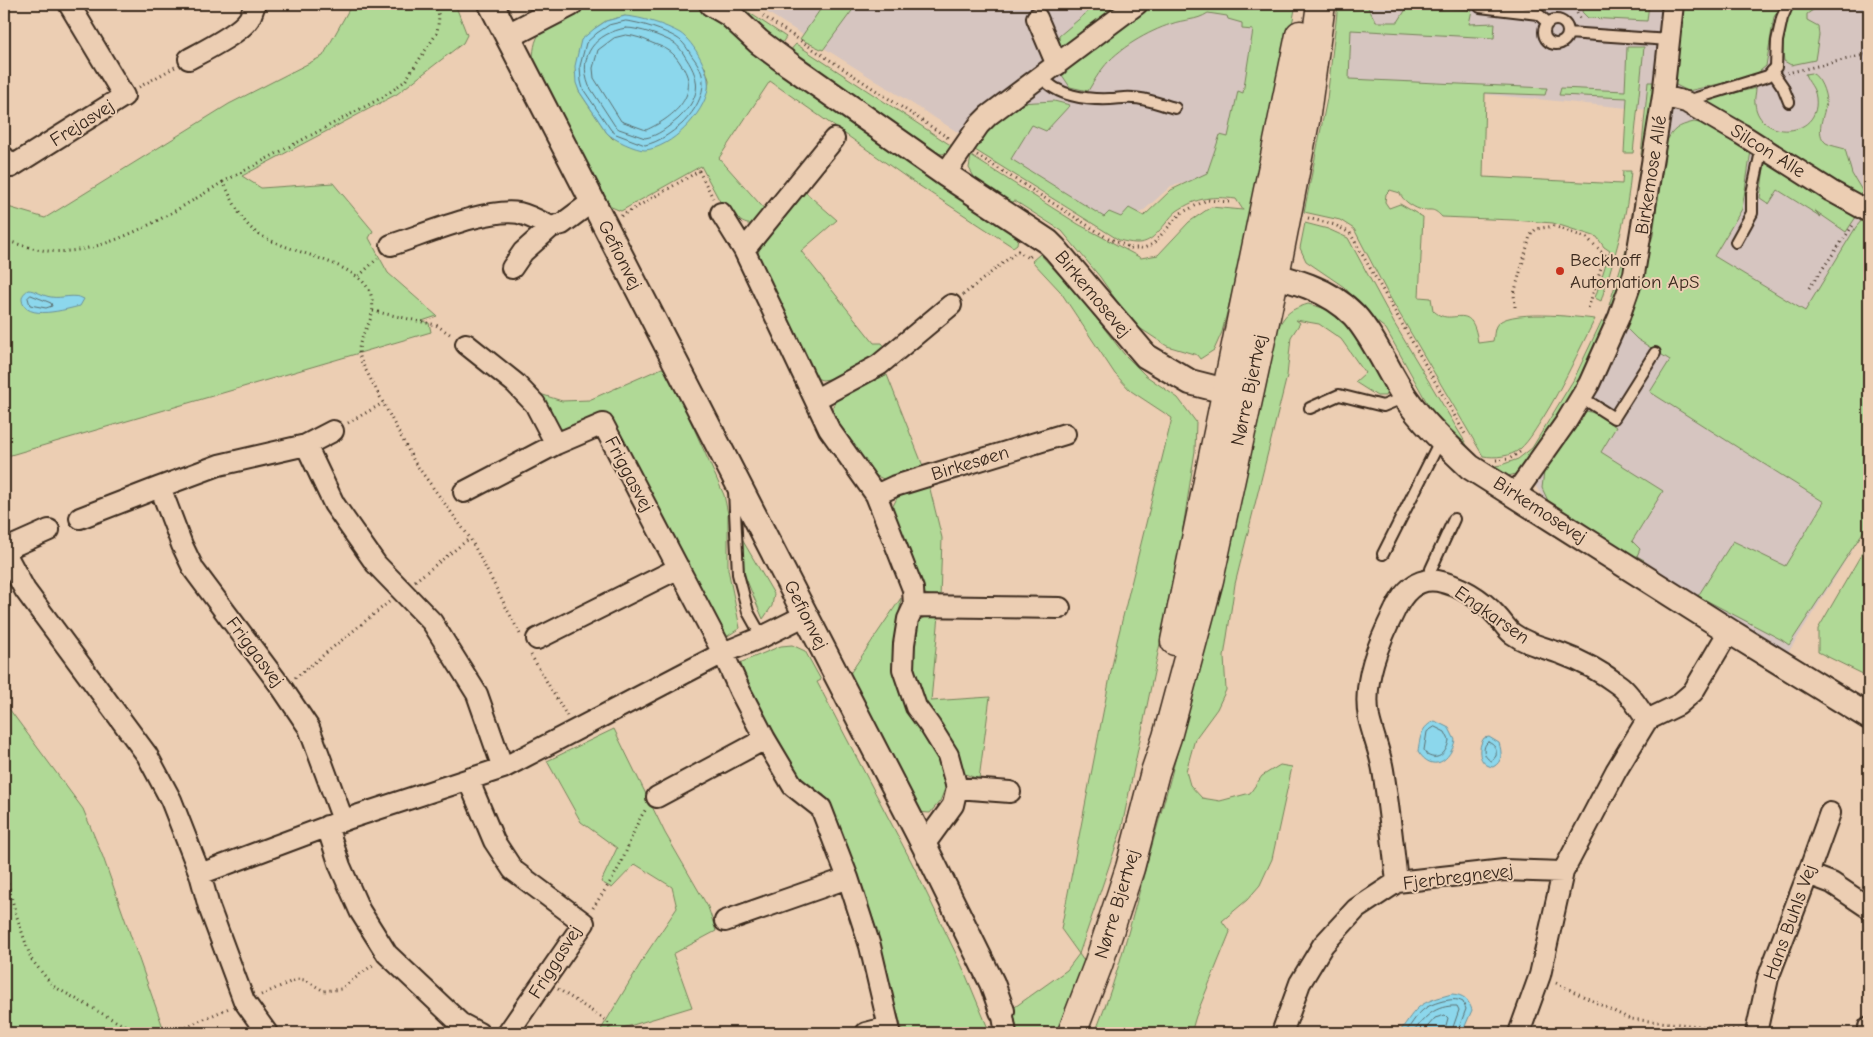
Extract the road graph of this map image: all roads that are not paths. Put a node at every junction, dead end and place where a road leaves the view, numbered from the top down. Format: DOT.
graph roads {
  1 [pos="69,4"];
  2 [pos="255,4"];
  3 [pos="492,4"];
  4 [pos="570,4"];
  5 [pos="712,4"];
  6 [pos="1137,4"];
  7 [pos="1306,4"];
  8 [pos="1321,4"];
  9 [pos="1673,4"];
  10 [pos="1788,4"];
  11 [pos="1480,7"];
  12 [pos="1037,18"];
  13 [pos="1548,23"];
  14 [pos="1568,32"];
  15 [pos="508,36"];
  16 [pos="1669,40"];
  17 [pos="189,59"];
  18 [pos="1058,65"];
  19 [pos="1774,74"];
  20 [pos="1042,77"];
  21 [pos="1663,96"];
  22 [pos="1686,102"];
  23 [pos="1789,102"];
  24 [pos="1174,108"];
  25 [pos="834,139"];
  26 [pos="1762,147"];
  27 [pos="4,157"];
  28 [pos="945,174"];
  29 [pos="593,201"];
  30 [pos="1867,210"];
  31 [pos="721,213"];
  32 [pos="551,228"];
  33 [pos="1736,242"];
  34 [pos="392,245"];
  35 [pos="744,250"];
  36 [pos="512,268"];
  37 [pos="1263,273"];
  38 [pos="951,305"];
  39 [pos="466,344"];
  40 [pos="1655,353"];
  41 [pos="1237,394"];
  42 [pos="1405,397"];
  43 [pos="1581,397"];
  44 [pos="816,399"];
  45 [pos="1310,408"];
  46 [pos="333,431"];
  47 [pos="1065,434"];
  48 [pos="1441,439"];
  49 [pos="556,444"];
  50 [pos="306,445"];
  51 [pos="733,474"];
  52 [pos="160,488"];
  53 [pos="464,492"];
  54 [pos="876,494"];
  55 [pos="1515,494"];
  56 [pos="80,518"];
  57 [pos="1454,519"];
  58 [pos="49,530"];
  59 [pos="4,550"];
  60 [pos="1383,554"];
  61 [pos="679,568"];
  62 [pos="1430,581"];
  63 [pos="914,606"];
  64 [pos="1060,608"];
  65 [pos="806,614"];
  66 [pos="1729,631"];
  67 [pos="762,637"];
  68 [pos="536,639"];
  69 [pos="723,653"];
  70 [pos="1869,717"];
  71 [pos="1647,720"];
  72 [pos="765,739"];
  73 [pos="503,768"];
  74 [pos="471,778"];
  75 [pos="957,788"];
  76 [pos="1010,792"];
  77 [pos="657,797"];
  78 [pos="1830,813"];
  79 [pos="335,823"];
  80 [pos="924,846"];
  81 [pos="1563,872"];
  82 [pos="200,874"];
  83 [pos="1808,874"];
  84 [pos="848,878"];
  85 [pos="1397,882"];
  86 [pos="1869,908"];
  87 [pos="725,921"];
  88 [pos="1004,1022"];
  89 [pos="1869,1027"];
  90 [pos="1756,1032"];
  91 [pos="267,1033"];
  92 [pos="479,1033"];
  93 [pos="508,1033"];
  94 [pos="866,1033"];
  95 [pos="1072,1033"];
  96 [pos="1282,1033"];
  97 [pos="1519,1033"];
  98 [pos="1869,1033"];
  1 -- 27 [label="street, Frejasvej"];
  2 -- 17 [label="street"];
  3 -- 15 [label="street, Gefionvej"];
  4 -- 15 [label="street"];
  5 -- 28 [label="street, Birkemosevej"];
  6 -- 18 [label="street"];
  7 -- 37 [label="main road, Nørre Bjertvej"];
  8 -- 37 [label="main road, Nørre Bjertvej"];
  9 -- 16 [label="street, Birkemose Allé"];
  10 -- 19 [label="lane"];
  11 -- 13 [label="lane"];
  12 -- 18 [label="street"];
  13 -- 14 [label="lane"];
  13 -- 14 [label="lane"];
  14 -- 16 [label="lane"];
  15 -- 29 [label="street, Gefionvej"];
  16 -- 21 [label="street, Birkemose Allé"];
  18 -- 20 [label="street"];
  19 -- 22 [label="lane"];
  19 -- 23 [label="lane"];
  20 -- 24 [label="lane"];
  20 -- 28 [label="street"];
  21 -- 22 [label="street, Silcon Alle"];
  21 -- 43 [label="street, Birkemose Allé"];
  22 -- 26 [label="street, Silcon Alle"];
  25 -- 35 [label="street"];
  26 -- 30 [label="street, Silcon Alle"];
  26 -- 33 [label="lane"];
  28 -- 41 [label="street, Birkemosevej"];
  29 -- 32 [label="street, Gefionvej"];
  29 -- 51 [label="street, Gefionvej"];
  31 -- 35 [label="street"];
  32 -- 34 [label="street"];
  32 -- 36 [label="street, Gefionvej"];
  35 -- 44 [label="street"];
  37 -- 41 [label="main road, Nørre Bjertvej"];
  37 -- 42 [label="street, Birkemosevej"];
  38 -- 44 [label="street"];
  39 -- 49 [label="street"];
  40 -- 43 [label="lane"];
  41 -- 95 [label="main road, Nørre Bjertvej"];
  42 -- 45 [label="lane"];
  42 -- 48 [label="street, Birkemosevej"];
  43 -- 55 [label="street, Birkemose Allé"];
  44 -- 54 [label="street"];
  46 -- 50 [label="street"];
  47 -- 54 [label="street, Birkesøen"];
  48 -- 55 [label="street, Birkemosevej"];
  48 -- 60 [label="lane"];
  49 -- 53 [label="street, Friggasvej"];
  49 -- 61 [label="street, Friggasvej"];
  50 -- 52 [label="street"];
  50 -- 73 [label="street"];
  51 -- 65 [label="street, Gefionvej"];
  51 -- 67 [label="lane"];
  52 -- 56 [label="street"];
  52 -- 79 [label="street, Friggasvej"];
  54 -- 63 [label="street"];
  55 -- 66 [label="street, Birkemosevej"];
  57 -- 62 [label="lane"];
  58 -- 59 [label="street"];
  59 -- 82 [label="street"];
  61 -- 68 [label="street"];
  61 -- 69 [label="street, Friggasvej"];
  62 -- 71 [label="street, Engkarsen"];
  62 -- 85 [label="street, Engkarsen"];
  63 -- 64 [label="street"];
  63 -- 75 [label="street"];
  65 -- 67 [label="street"];
  65 -- 80 [label="street, Gefionvej"];
  66 -- 70 [label="street, Birkemosevej"];
  66 -- 71 [label="street"];
  67 -- 69 [label="street"];
  69 -- 72 [label="street, Friggasvej"];
  69 -- 73 [label="street"];
  71 -- 81 [label="street"];
  72 -- 77 [label="street"];
  72 -- 84 [label="street, Friggasvej"];
  73 -- 74 [label="street"];
  74 -- 79 [label="street"];
  74 -- 93 [label="street, Friggasvej"];
  75 -- 76 [label="street"];
  75 -- 80 [label="street"];
  78 -- 83 [label="street, Hans Buhls Vej"];
  79 -- 82 [label="street"];
  79 -- 92 [label="street, Friggasvej"];
  80 -- 88 [label="street, Gefionvej"];
  81 -- 85 [label="street, Fjerbregnevej"];
  81 -- 97 [label="street"];
  82 -- 91 [label="street"];
  83 -- 86 [label="street"];
  83 -- 90 [label="street, Hans Buhls Vej"];
  84 -- 87 [label="street"];
  84 -- 94 [label="street, Friggasvej"];
  85 -- 96 [label="street, Fjerbregnevej"];
  89 -- 98 [label="street"];
}
